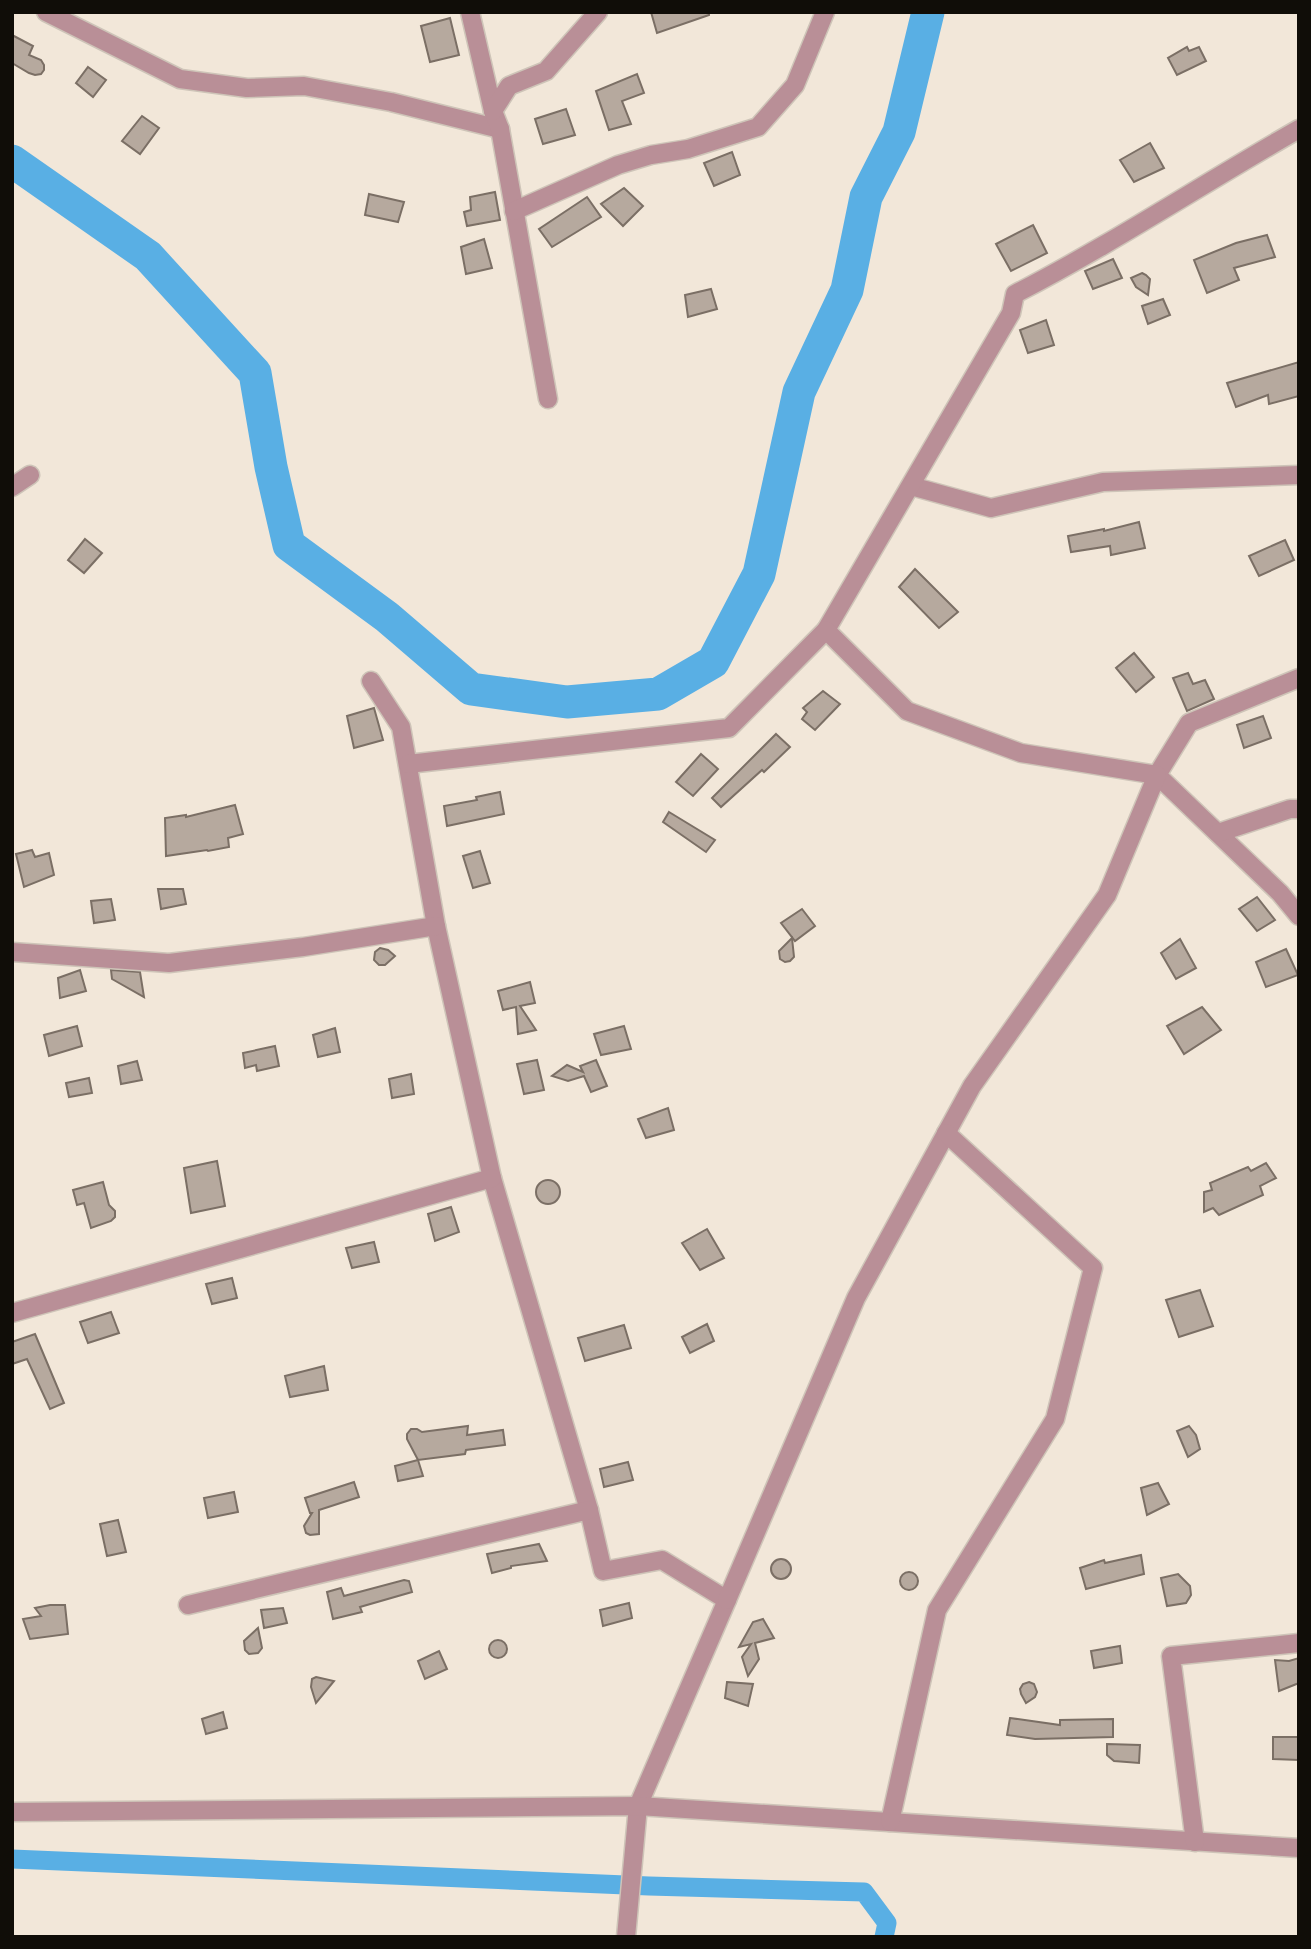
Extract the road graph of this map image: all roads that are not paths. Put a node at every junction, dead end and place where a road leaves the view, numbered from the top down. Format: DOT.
graph roads {
  1 [pos="46,12"];
  2 [pos="470,12"];
  3 [pos="598,12"];
  4 [pos="825,12"];
  5 [pos="493,111"];
  6 [pos="500,129"];
  7 [pos="1299,130"];
  8 [pos="514,211"];
  9 [pos="548,399"];
  10 [pos="30,475"];
  11 [pos="1299,475"];
  12 [pos="911,486"];
  13 [pos="12,487"];
  14 [pos="826,630"];
  15 [pos="1299,678"];
  16 [pos="371,681"];
  17 [pos="408,764"];
  18 [pos="1157,775"];
  19 [pos="1299,809"];
  20 [pos="1218,833"];
  21 [pos="1299,916"];
  22 [pos="436,926"];
  23 [pos="12,952"];
  24 [pos="946,1133"];
  25 [pos="492,1178"];
  26 [pos="12,1313"];
  27 [pos="589,1510"];
  28 [pos="727,1600"];
  29 [pos="188,1605"];
  30 [pos="1299,1643"];
  31 [pos="638,1806"];
  32 [pos="12,1812"];
  33 [pos="890,1822"];
  34 [pos="1195,1842"];
  35 [pos="1299,1848"];
  36 [pos="626,1937"];
  1 -- 6 [label="street"];
  2 -- 5 [label="street"];
  3 -- 5 [label="street"];
  4 -- 8 [label="street"];
  5 -- 6 [label="street"];
  6 -- 8 [label="street"];
  7 -- 12 [label="street"];
  8 -- 9 [label="street"];
  10 -- 13 [label="street"];
  11 -- 12 [label="street"];
  12 -- 14 [label="street"];
  14 -- 17 [label="street"];
  14 -- 18 [label="street"];
  15 -- 18 [label="street"];
  16 -- 17 [label="street"];
  17 -- 22 [label="street"];
  18 -- 20 [label="street"];
  18 -- 24 [label="street"];
  19 -- 20 [label="street"];
  20 -- 21 [label="street"];
  22 -- 23 [label="street"];
  22 -- 25 [label="street"];
  24 -- 28 [label="street"];
  24 -- 33 [label="street"];
  25 -- 26 [label="street"];
  25 -- 27 [label="street"];
  27 -- 28 [label="street"];
  27 -- 29 [label="street"];
  28 -- 31 [label="street"];
  30 -- 34 [label="street"];
  31 -- 32 [label="street"];
  31 -- 33 [label="street"];
  31 -- 36 [label="street"];
  33 -- 34 [label="street"];
  34 -- 35 [label="street"];
}
